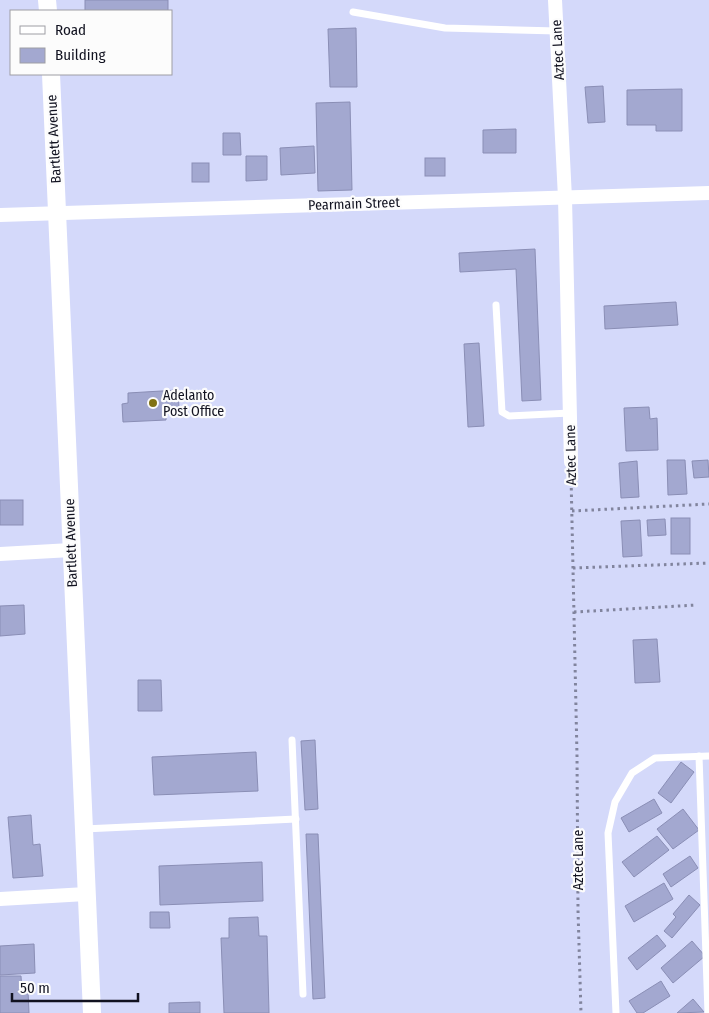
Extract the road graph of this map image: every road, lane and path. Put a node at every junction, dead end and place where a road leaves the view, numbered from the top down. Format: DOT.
graph roads {
  1 [pos="555,0"];
  2 [pos="353,12"];
  3 [pos="557,31"];
  4 [pos="51,75"];
  5 [pos="709,193"];
  6 [pos="565,198"];
  7 [pos="58,212"];
  8 [pos="0,215"];
  9 [pos="496,305"];
  10 [pos="570,413"];
  11 [pos="571,462"];
  12 [pos="709,504"];
  13 [pos="572,510"];
  14 [pos="71,550"];
  15 [pos="0,554"];
  16 [pos="709,563"];
  17 [pos="573,568"];
  18 [pos="696,605"];
  19 [pos="574,612"];
  20 [pos="292,740"];
  21 [pos="699,756"];
  22 [pos="709,756"];
  23 [pos="296,819"];
  24 [pos="84,829"];
  25 [pos="86,894"];
  26 [pos="0,899"];
  27 [pos="303,994"];
  28 [pos="92,1013"];
  29 [pos="581,1013"];
  30 [pos="616,1013"];
  31 [pos="708,1013"];
  1 -- 3 [label="street, Aztec Lane"];
  2 -- 3 [label="lane"];
  3 -- 6 [label="street, Aztec Lane"];
  4 -- 7 [label="street, Bartlett Avenue"];
  5 -- 6 [label="street, Pearmain Street"];
  6 -- 7 [label="street, Pearmain Street"];
  6 -- 10 [label="street, Aztec Lane"];
  7 -- 8 [label="street, Pearmain Street"];
  7 -- 14 [label="street, Bartlett Avenue"];
  9 -- 10 [label="lane"];
  10 -- 11 [label="street, Aztec Lane"];
  11 -- 13 [label="path, Aztec Lane"];
  12 -- 13 [label="path"];
  13 -- 17 [label="path, Aztec Lane"];
  14 -- 15 [label="street"];
  14 -- 24 [label="street, Bartlett Avenue"];
  16 -- 17 [label="path"];
  17 -- 19 [label="path, Aztec Lane"];
  18 -- 19 [label="path"];
  19 -- 29 [label="path, Aztec Lane"];
  20 -- 23 [label="lane"];
  21 -- 22 [label="lane"];
  21 -- 30 [label="lane"];
  21 -- 31 [label="lane"];
  23 -- 24 [label="lane"];
  23 -- 27 [label="lane"];
  24 -- 25 [label="street, Bartlett Avenue"];
  25 -- 26 [label="street"];
  25 -- 28 [label="street, Bartlett Avenue"];
}
